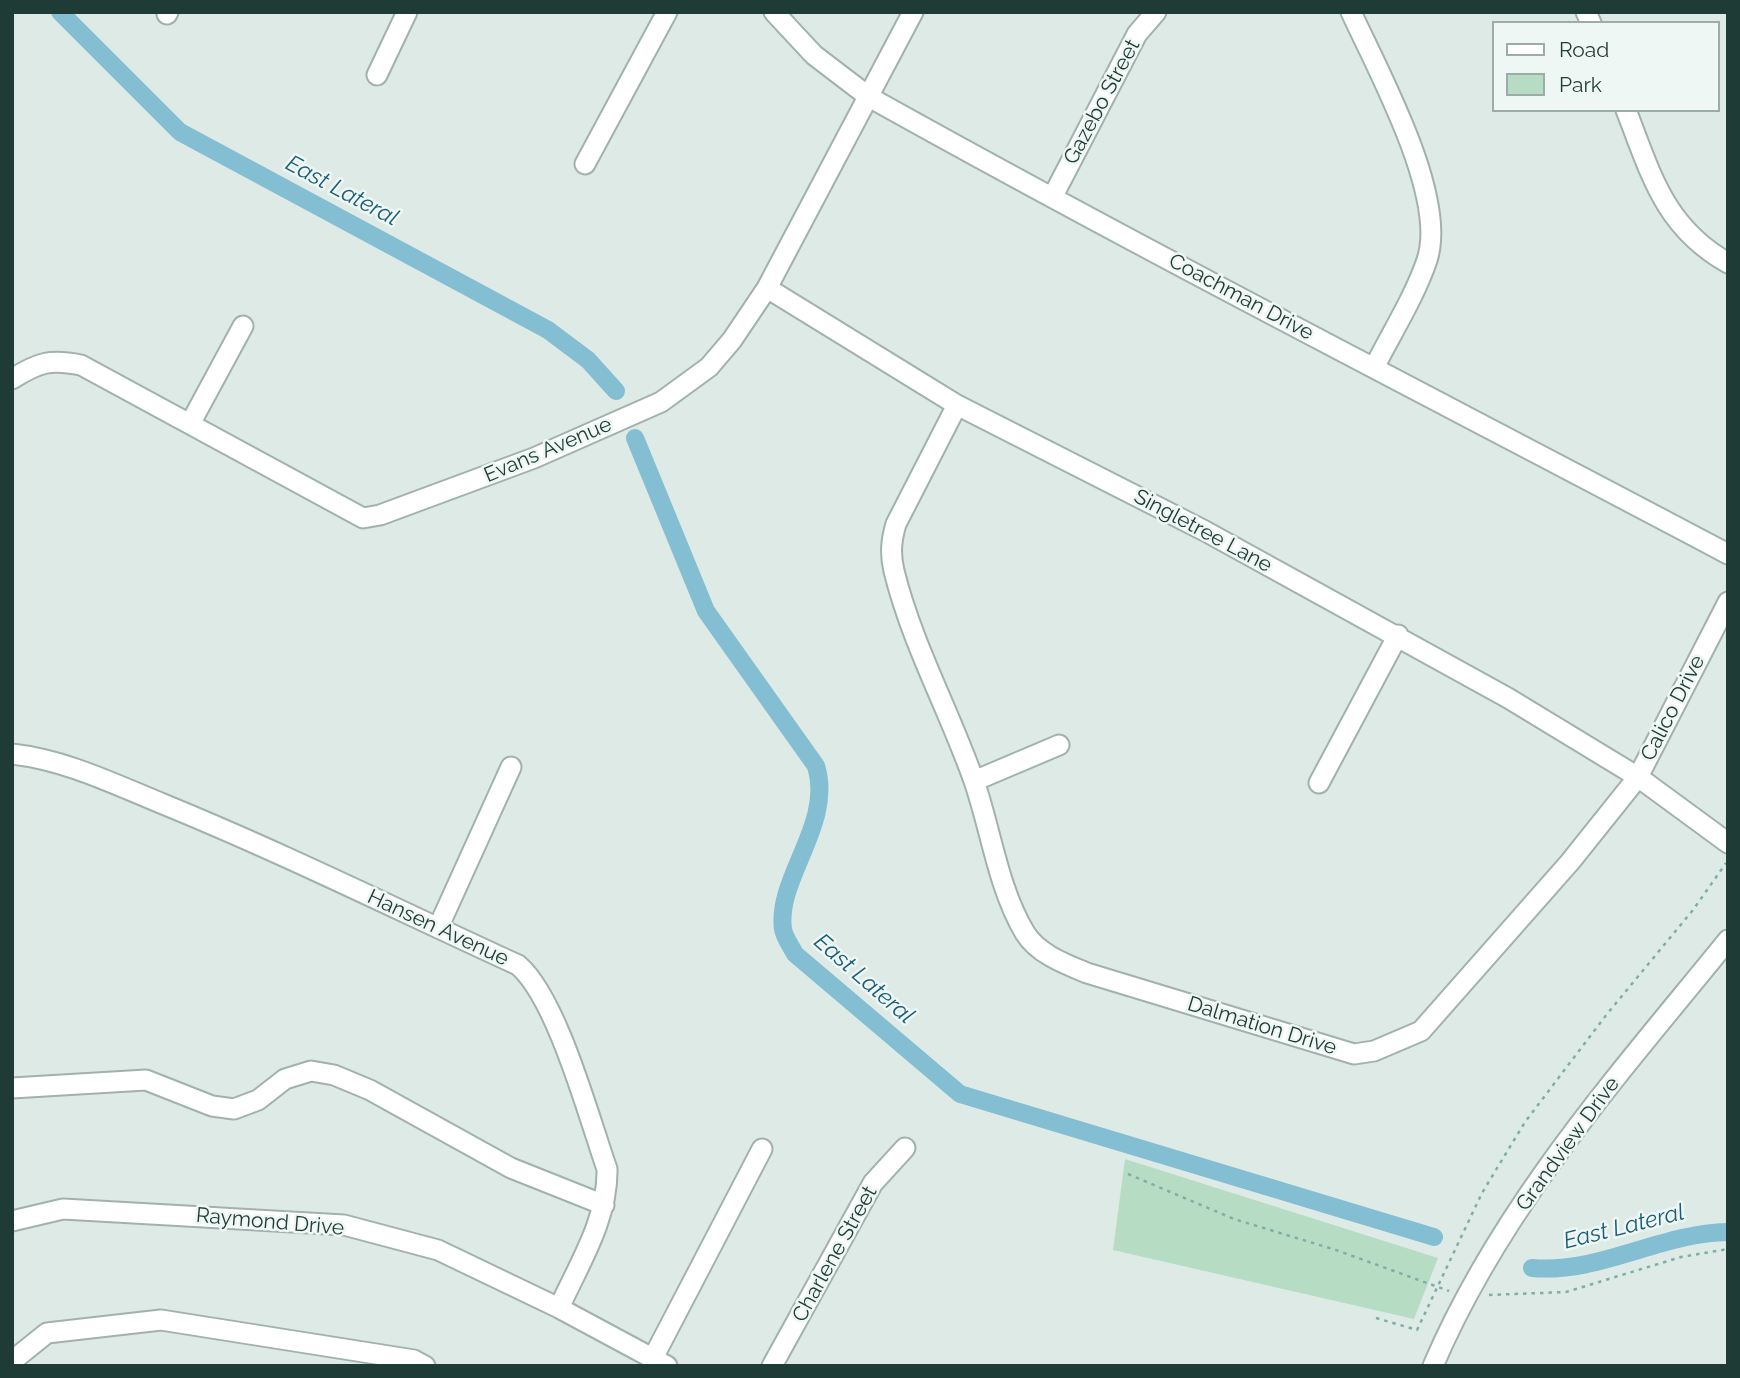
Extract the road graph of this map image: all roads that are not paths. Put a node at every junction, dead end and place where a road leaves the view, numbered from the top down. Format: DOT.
graph roads {
  1 [pos="407,12"];
  2 [pos="667,12"];
  3 [pos="774,12"];
  4 [pos="913,12"];
  5 [pos="1156,12"];
  6 [pos="1351,12"];
  7 [pos="377,75"];
  8 [pos="869,97"];
  9 [pos="1627,112"];
  10 [pos="585,164"];
  11 [pos="1053,196"];
  12 [pos="1728,263"];
  13 [pos="767,288"];
  14 [pos="243,326"];
  15 [pos="1375,366"];
  16 [pos="12,379"];
  17 [pos="957,405"];
  18 [pos="190,424"];
  19 [pos="1728,554"];
  20 [pos="1728,602"];
  21 [pos="1398,635"];
  22 [pos="1059,745"];
  23 [pos="12,754"];
  24 [pos="511,767"];
  25 [pos="1638,776"];
  26 [pos="974,781"];
  27 [pos="1319,783"];
  28 [pos="1727,853"];
  29 [pos="438,928"];
  30 [pos="1728,940"];
  31 [pos="12,1088"];
  32 [pos="905,1148"];
  33 [pos="762,1149"];
  34 [pos="604,1205"];
  35 [pos="12,1221"];
  36 [pos="559,1308"];
  37 [pos="12,1361"];
  38 [pos="660,1362"];
  39 [pos="425,1366"];
  40 [pos="772,1366"];
  41 [pos="1433,1366"];
  1 -- 7 [label="street"];
  2 -- 10 [label="street"];
  3 -- 8 [label="street, Coachman Drive"];
  4 -- 8 [label="street, Evans Avenue"];
  5 -- 11 [label="street, Gazebo Street"];
  6 -- 15 [label="street"];
  8 -- 11 [label="street, Coachman Drive"];
  8 -- 13 [label="street, Evans Avenue"];
  9 -- 12 [label="street"];
  11 -- 15 [label="street, Coachman Drive"];
  13 -- 17 [label="street, Singletree Lane"];
  13 -- 18 [label="street, Evans Avenue"];
  14 -- 18 [label="street"];
  15 -- 19 [label="street, Coachman Drive"];
  16 -- 18 [label="street, Evans Avenue"];
  17 -- 21 [label="street, Singletree Lane"];
  17 -- 26 [label="street, Dalmation Drive"];
  20 -- 25 [label="street, Calico Drive"];
  21 -- 25 [label="street, Singletree Lane"];
  21 -- 27 [label="street"];
  22 -- 26 [label="street"];
  23 -- 29 [label="street, Hansen Avenue"];
  24 -- 29 [label="street"];
  25 -- 26 [label="street, Dalmation Drive"];
  25 -- 28 [label="street, Singletree Lane"];
  29 -- 34 [label="street, Hansen Avenue"];
  30 -- 41 [label="street, Grandview Drive"];
  31 -- 34 [label="street"];
  32 -- 40 [label="street, Charlene Street"];
  33 -- 38 [label="street"];
  34 -- 36 [label="street, Hansen Avenue"];
  35 -- 36 [label="street, Raymond Drive"];
  36 -- 38 [label="street, Raymond Drive"];
  37 -- 39 [label="street"];
}
